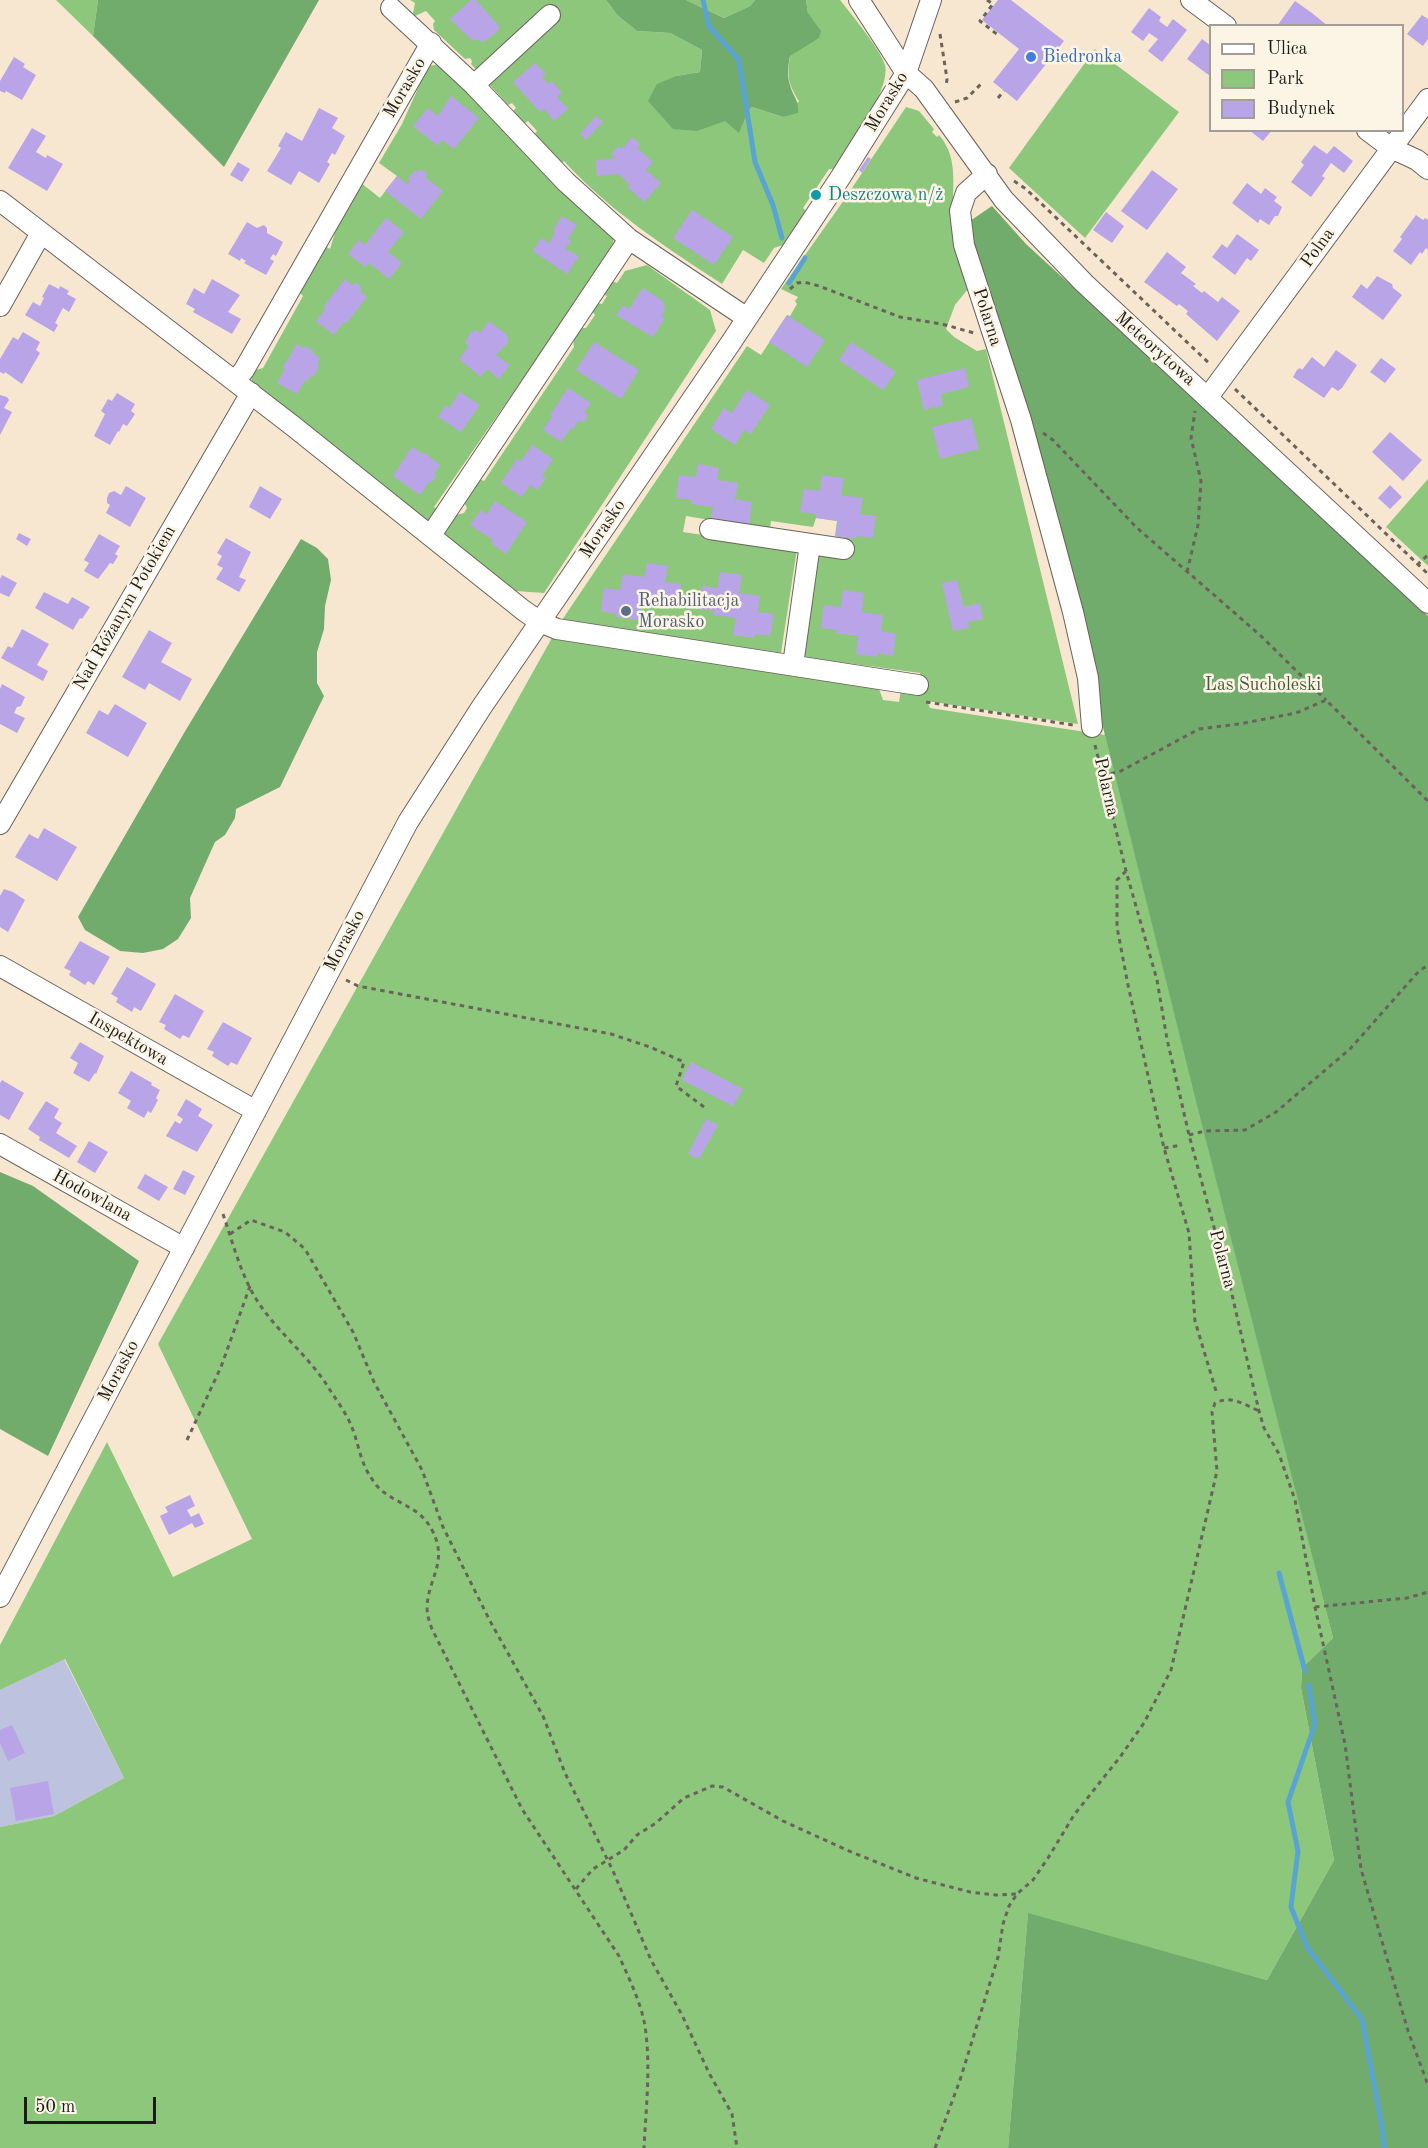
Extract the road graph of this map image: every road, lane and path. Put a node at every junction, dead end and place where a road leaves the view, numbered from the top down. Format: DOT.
graph roads {
  1 [pos="859,0"];
  2 [pos="931,0"];
  3 [pos="987,0"];
  4 [pos="1191,0"];
  5 [pos="391,8"];
  6 [pos="550,15"];
  7 [pos="940,24"];
  8 [pos="1223,24"];
  9 [pos="998,35"];
  10 [pos="431,43"];
  11 [pos="906,73"];
  12 [pos="981,84"];
  13 [pos="474,85"];
  14 [pos="946,88"];
  15 [pos="1004,91"];
  16 [pos="999,98"];
  17 [pos="1428,99"];
  18 [pos="955,102"];
  19 [pos="1404,131"];
  20 [pos="1370,132"];
  21 [pos="1403,132"];
  22 [pos="1391,148"];
  23 [pos="1428,169"];
  24 [pos="987,174"];
  25 [pos="1010,178"];
  26 [pos="0,201"];
  27 [pos="41,233"];
  28 [pos="629,239"];
  29 [pos="787,292"];
  30 [pos="0,306"];
  31 [pos="747,318"];
  32 [pos="994,339"];
  33 [pos="1223,377"];
  34 [pos="243,387"];
  35 [pos="1208,397"];
  36 [pos="1021,420"];
  37 [pos="710,529"];
  38 [pos="431,535"];
  39 [pos="810,544"];
  40 [pos="844,549"];
  41 [pos="1428,555"];
  42 [pos="1418,564"];
  43 [pos="1411,570"];
  44 [pos="1187,572"];
  45 [pos="1428,574"];
  46 [pos="1428,603"];
  47 [pos="540,621"];
  48 [pos="793,665"];
  49 [pos="918,685"];
  50 [pos="1326,700"];
  51 [pos="1092,727"];
  52 [pos="1102,776"];
  53 [pos="1428,801"];
  54 [pos="0,824"];
  55 [pos="1126,871"];
  56 [pos="1428,965"];
  57 [pos="0,966"];
  58 [pos="358,986"];
  59 [pos="704,1107"];
  60 [pos="256,1111"];
  61 [pos="1189,1136"];
  62 [pos="0,1144"];
  63 [pos="1181,1145"];
  64 [pos="1164,1148"];
  65 [pos="214,1190"];
  66 [pos="230,1234"];
  67 [pos="184,1248"];
  68 [pos="250,1286"];
  69 [pos="1216,1391"];
  70 [pos="1259,1412"];
  71 [pos="187,1440"];
  72 [pos="1428,1592"];
  73 [pos="0,1597"];
  74 [pos="1315,1607"];
  75 [pos="608,1860"];
  76 [pos="576,1889"];
  77 [pos="1017,1894"];
  78 [pos="1428,2085"];
  79 [pos="644,2148"];
  80 [pos="737,2148"];
  81 [pos="935,2148"];
  1 -- 11 [label="street, Meteorytowa"];
  2 -- 11 [label="street, Morasko"];
  3 -- 9 [label="path"];
  4 -- 8 [label="street"];
  5 -- 10 [label="street, Morasko"];
  6 -- 13 [label="street"];
  7 -- 14 [label="path"];
  10 -- 13 [label="street, Morasko"];
  10 -- 34 [label="street, Morasko"];
  11 -- 24 [label="street, Meteorytowa"];
  11 -- 31 [label="street, Morasko"];
  12 -- 18 [label="path"];
  13 -- 28 [label="street, Morasko"];
  15 -- 16 [label="path"];
  17 -- 19 [label="street, Polna"];
  20 -- 22 [label="street"];
  21 -- 22 [label="street, Polna"];
  22 -- 23 [label="street"];
  22 -- 33 [label="street, Polna"];
  24 -- 32 [label="street, Polarna"];
  24 -- 35 [label="street, Meteorytowa"];
  25 -- 33 [label="path"];
  26 -- 27 [label="street"];
  27 -- 30 [label="street"];
  27 -- 34 [label="street"];
  28 -- 31 [label="street, Morasko"];
  28 -- 38 [label="street"];
  29 -- 32 [label="path"];
  31 -- 47 [label="street, Morasko"];
  32 -- 36 [label="street, Polarna"];
  33 -- 35 [label="street, Polna"];
  33 -- 42 [label="path"];
  34 -- 38 [label="street"];
  34 -- 54 [label="street, Nad Różanym Potokiem"];
  35 -- 44 [label="path"];
  35 -- 46 [label="street, Meteorytowa"];
  36 -- 44 [label="path"];
  36 -- 51 [label="street, Polarna"];
  37 -- 39 [label="street"];
  38 -- 47 [label="street"];
  39 -- 40 [label="street"];
  39 -- 48 [label="street"];
  41 -- 42 [label="path"];
  42 -- 43 [label="path"];
  42 -- 45 [label="path"];
  44 -- 50 [label="path"];
  47 -- 48 [label="street"];
  47 -- 60 [label="street, Morasko"];
  48 -- 49 [label="street"];
  49 -- 51 [label="path"];
  50 -- 52 [label="path"];
  50 -- 53 [label="path"];
  51 -- 52 [label="path, Polarna"];
  52 -- 55 [label="path, Polarna"];
  55 -- 61 [label="path, Polarna"];
  55 -- 64 [label="path"];
  56 -- 61 [label="path"];
  57 -- 60 [label="street, Inspektowa"];
  58 -- 59 [label="path"];
  60 -- 65 [label="street, Morasko"];
  61 -- 70 [label="path, Polarna"];
  62 -- 67 [label="street, Hodowlana"];
  63 -- 64 [label="path"];
  64 -- 69 [label="path"];
  65 -- 66 [label="path"];
  65 -- 67 [label="street, Morasko"];
  66 -- 68 [label="path"];
  66 -- 75 [label="path"];
  67 -- 73 [label="street, Morasko"];
  68 -- 71 [label="path"];
  68 -- 76 [label="path"];
  70 -- 74 [label="path, Polarna"];
  70 -- 77 [label="path"];
  72 -- 74 [label="path"];
  74 -- 78 [label="path, Polarna"];
  75 -- 76 [label="path"];
  75 -- 77 [label="path"];
  75 -- 80 [label="path"];
  76 -- 79 [label="path"];
  77 -- 81 [label="path"];
}
